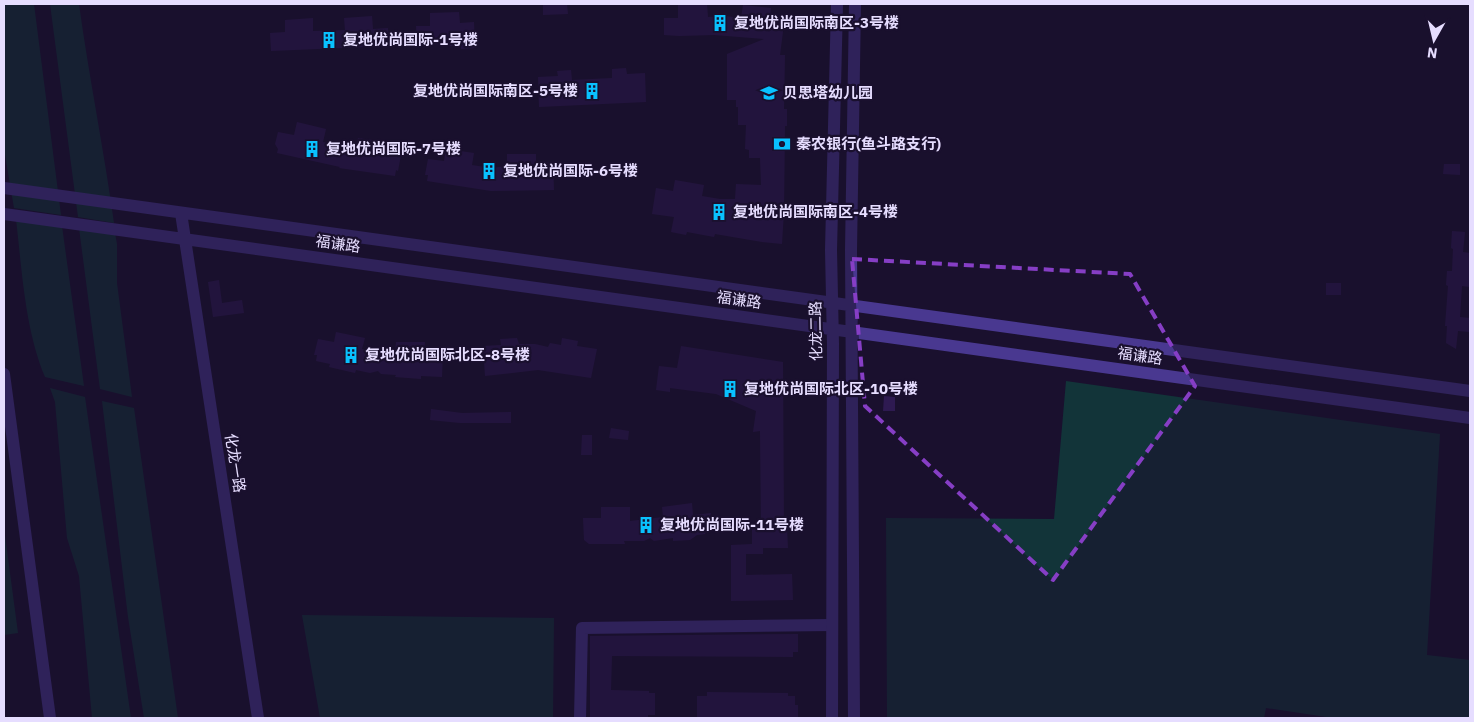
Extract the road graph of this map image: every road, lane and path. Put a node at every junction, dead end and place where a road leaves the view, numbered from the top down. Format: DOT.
graph roads {
  1 [pos="837,4"];
  2 [pos="855,4"];
  3 [pos="4,188"];
  4 [pos="181,213"];
  5 [pos="4,214"];
  6 [pos="185,239"];
  7 [pos="832,303"];
  8 [pos="852,306"];
  9 [pos="833,329"];
  10 [pos="852,332"];
  11 [pos="4,374"];
  12 [pos="1470,391"];
  13 [pos="1470,418"];
  14 [pos="832,625"];
  15 [pos="50,718"];
  16 [pos="258,718"];
  17 [pos="580,718"];
  18 [pos="832,718"];
  19 [pos="854,718"];
  1 -- 7 [label="street, 化龙二路"];
  2 -- 8 [label="street"];
  3 -- 4 [label="street, 福谦路"];
  4 -- 6 [label="street, 化龙一路"];
  4 -- 7 [label="street, 福谦路"];
  5 -- 6 [label="street, 福谦路"];
  6 -- 9 [label="street, 福谦路"];
  6 -- 16 [label="street, 化龙一路"];
  7 -- 8 [label="street, 福谦路"];
  7 -- 9 [label="street, 化龙二路"];
  8 -- 10 [label="street"];
  8 -- 12 [label="street, 福谦路"];
  9 -- 10 [label="street, 福谦路"];
  9 -- 14 [label="street, 化龙二路"];
  10 -- 13 [label="street, 福谦路"];
  10 -- 19 [label="street"];
  11 -- 15 [label="street"];
  14 -- 17 [label="street"];
  14 -- 18 [label="street, 化龙二路"];
}
